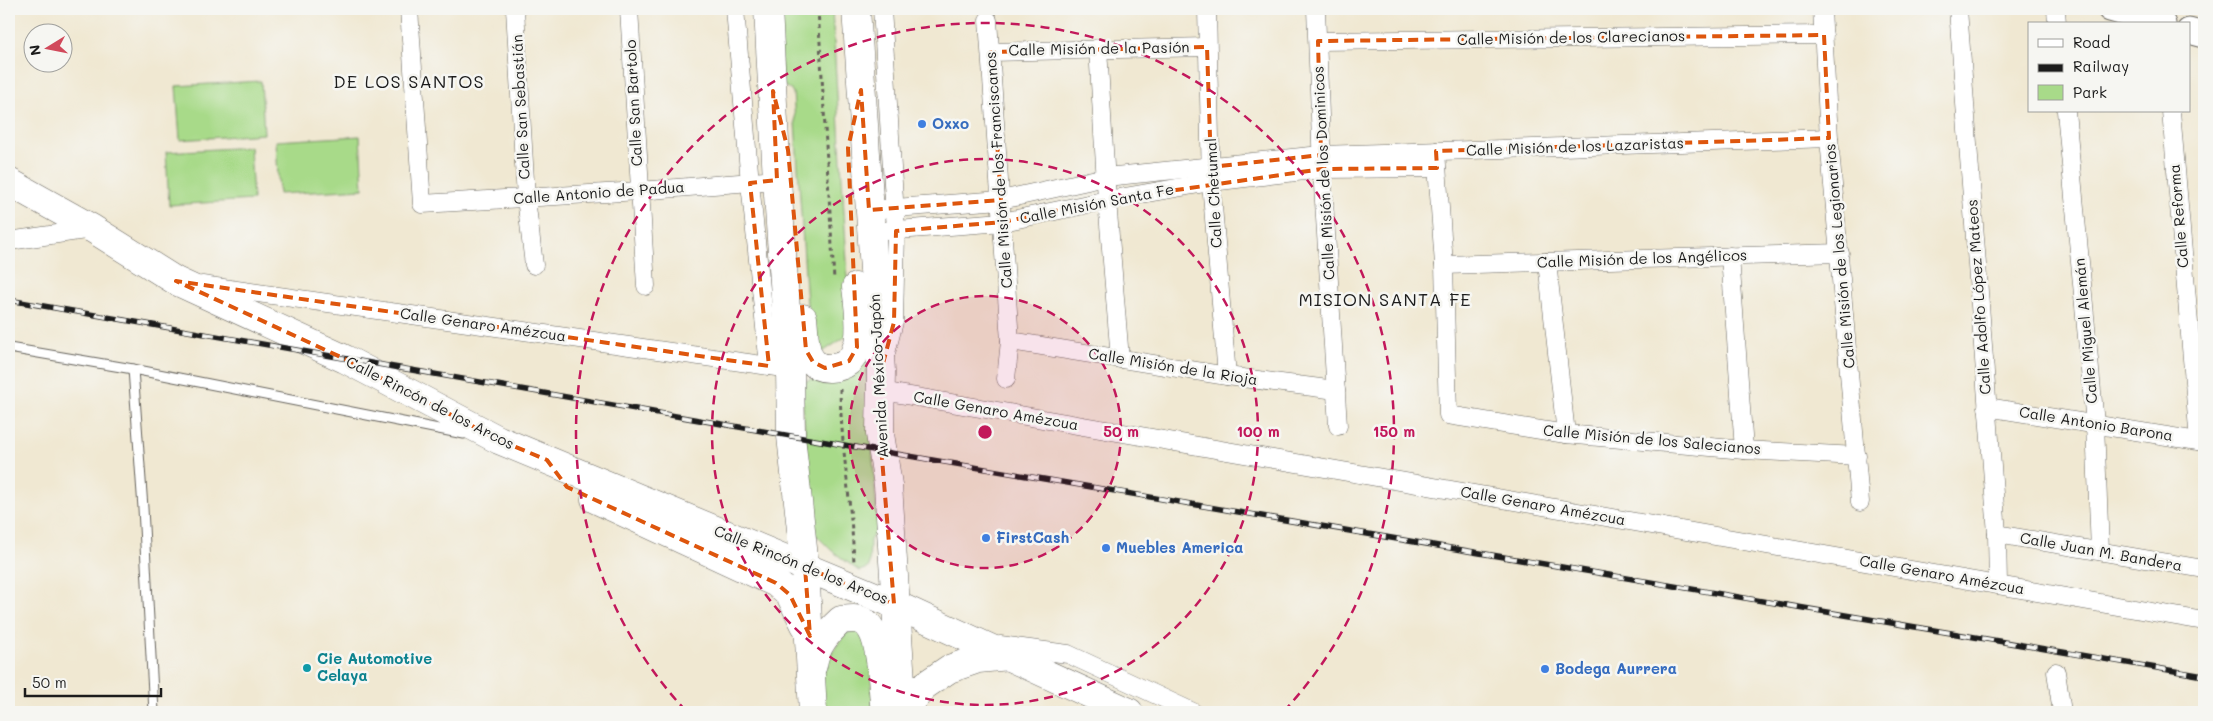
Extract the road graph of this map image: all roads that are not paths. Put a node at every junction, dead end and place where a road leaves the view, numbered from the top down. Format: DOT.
graph roads {
  1 [pos="410,9"];
  2 [pos="515,9"];
  3 [pos="629,9"];
  4 [pos="735,9"];
  5 [pos="768,9"];
  6 [pos="856,9"];
  7 [pos="882,9"];
  8 [pos="1207,9"];
  9 [pos="1316,9"];
  10 [pos="1822,9"];
  11 [pos="1958,9"];
  12 [pos="2056,9"];
  13 [pos="2110,9"];
  14 [pos="988,20"];
  15 [pos="2058,22"];
  16 [pos="2156,22"];
  17 [pos="2190,31"];
  18 [pos="2204,35"];
  19 [pos="1824,36"];
  20 [pos="1318,41"];
  21 [pos="1207,47"];
  22 [pos="1098,48"];
  23 [pos="991,52"];
  24 [pos="861,90"];
  25 [pos="773,91"];
  26 [pos="2066,112"];
  27 [pos="2170,112"];
  28 [pos="1829,138"];
  29 [pos="1436,159"];
  30 [pos="1322,162"];
  31 [pos="1211,175"];
  32 [pos="1106,177"];
  33 [pos="777,180"];
  34 [pos="9,182"];
  35 [pos="750,183"];
  36 [pos="639,192"];
  37 [pos="526,198"];
  38 [pos="1001,200"];
  39 [pos="1107,200"];
  40 [pos="883,220"];
  41 [pos="1002,222"];
  42 [pos="93,229"];
  43 [pos="9,241"];
  44 [pos="1840,254"];
  45 [pos="1730,256"];
  46 [pos="1547,262"];
  47 [pos="534,265"];
  48 [pos="1444,265"];
  49 [pos="176,281"];
  50 [pos="646,286"];
  51 [pos="1010,341"];
  52 [pos="9,348"];
  53 [pos="1120,359"];
  54 [pos="780,368"];
  55 [pos="133,369"];
  56 [pos="1227,376"];
  57 [pos="1006,379"];
  58 [pos="882,381"];
  59 [pos="1336,390"];
  60 [pos="1987,407"];
  61 [pos="2095,424"];
  62 [pos="1338,426"];
  63 [pos="1566,434"];
  64 [pos="498,440"];
  65 [pos="2201,441"];
  66 [pos="1744,450"];
  67 [pos="1857,456"];
  68 [pos="547,460"];
  69 [pos="1860,502"];
  70 [pos="1997,534"];
  71 [pos="2100,551"];
  72 [pos="805,568"];
  73 [pos="2204,569"];
  74 [pos="1998,584"];
  75 [pos="894,604"];
  76 [pos="2204,621"];
  77 [pos="810,636"];
  78 [pos="982,643"];
  79 [pos="1009,656"];
  80 [pos="2056,672"];
  81 [pos="811,678"];
  82 [pos="154,712"];
  83 [pos="813,712"];
  84 [pos="885,712"];
  85 [pos="903,712"];
  86 [pos="1130,712"];
  87 [pos="1193,712"];
  88 [pos="2062,712"];
  1 -- 37 [label="street, Calle Antonio de Padua"];
  2 -- 37 [label="street, Calle San Sebastián"];
  3 -- 36 [label="street, Calle San Bartolo"];
  4 -- 35 [label="street"];
  5 -- 25 [label="main road"];
  6 -- 24 [label="main road, Avenida México-Japón"];
  7 -- 40 [label="street"];
  8 -- 21 [label="street, Calle Chetumal"];
  9 -- 20 [label="street, Calle Misión de los Dominicos"];
  10 -- 19 [label="street, Calle Misión de los Legionarios"];
  11 -- 60 [label="street, Calle Adolfo López Mateos"];
  12 -- 15 [label="street"];
  13 -- 16 [label="street"];
  14 -- 23 [label="street, Calle Misión de los Franciscanos"];
  17 -- 18 [label="street"];
  19 -- 20 [label="street, Calle Misión de los Clarecianos"];
  19 -- 28 [label="street, Calle Misión de los Legionarios"];
  20 -- 30 [label="street, Calle Misión de los Dominicos"];
  21 -- 22 [label="street, Calle Misión de la Pasión"];
  21 -- 31 [label="street, Calle Chetumal"];
  22 -- 23 [label="street, Calle Misión de la Pasión"];
  22 -- 32 [label="street"];
  23 -- 38 [label="street, Calle Misión de los Franciscanos"];
  24 -- 25 [label="main road"];
  24 -- 40 [label="main road, Avenida México-Japón"];
  25 -- 33 [label="main road"];
  26 -- 61 [label="street, Calle Miguel Alemán"];
  27 -- 65 [label="street, Calle Reforma"];
  28 -- 29 [label="street, Calle Misión de los Lazaristas"];
  28 -- 44 [label="street, Calle Misión de los Legionarios"];
  29 -- 30 [label="street, Calle Misión de los Lazaristas"];
  29 -- 48 [label="street"];
  30 -- 31 [label="street, Calle Misión Santa Fe"];
  30 -- 59 [label="street, Calle Misión de los Dominicos"];
  31 -- 32 [label="street, Calle Misión Santa Fe"];
  31 -- 39 [label="street, Calle Misión Santa Fe"];
  31 -- 56 [label="street, Calle Chetumal"];
  32 -- 38 [label="street, Calle Misión Santa Fe"];
  32 -- 39 [label="street"];
  33 -- 35 [label="street, Calle Antonio de Padua"];
  33 -- 54 [label="main road"];
  34 -- 42 [label="main road, Calle Rincón de los Arcos"];
  35 -- 36 [label="street, Calle Antonio de Padua"];
  35 -- 54 [label="street"];
  36 -- 37 [label="street, Calle Antonio de Padua"];
  36 -- 50 [label="street, Calle San Bartolo"];
  37 -- 47 [label="street, Calle San Sebastián"];
  38 -- 40 [label="street, Calle Misión Santa Fe"];
  38 -- 41 [label="street, Calle Misión de los Franciscanos"];
  39 -- 41 [label="street, Calle Misión Santa Fe"];
  39 -- 53 [label="street"];
  40 -- 41 [label="street, Calle Misión Santa Fe"];
  40 -- 58 [label="main road, Avenida México-Japón"];
  41 -- 51 [label="street, Calle Misión de los Franciscanos"];
  42 -- 43 [label="street"];
  42 -- 49 [label="main road, Calle Rincón de los Arcos"];
  44 -- 45 [label="street, Calle Misión de los Angélicos"];
  44 -- 67 [label="street, Calle Misión de los Legionarios"];
  45 -- 46 [label="street, Calle Misión de los Angélicos"];
  45 -- 66 [label="street"];
  46 -- 48 [label="street, Calle Misión de los Angélicos"];
  46 -- 63 [label="street"];
  48 -- 63 [label="street, Calle Misión de los Salecianos"];
  49 -- 54 [label="street, Calle Genaro Amézcua"];
  49 -- 64 [label="main road, Calle Rincón de los Arcos"];
  51 -- 53 [label="street, Calle Misión de la Rioja"];
  51 -- 57 [label="street, Calle Misión de los Franciscanos"];
  52 -- 55 [label="lane"];
  53 -- 56 [label="street, Calle Misión de la Rioja"];
  54 -- 72 [label="main road"];
  55 -- 64 [label="lane"];
  55 -- 82 [label="lane"];
  56 -- 59 [label="street, Calle Misión de la Rioja"];
  58 -- 74 [label="street, Calle Genaro Amézcua"];
  58 -- 75 [label="main road, Avenida México-Japón"];
  59 -- 62 [label="street, Calle Misión de los Dominicos"];
  60 -- 61 [label="street, Calle Antonio Barona"];
  60 -- 70 [label="street, Calle Adolfo López Mateos"];
  61 -- 65 [label="street, Calle Antonio Barona"];
  61 -- 71 [label="street, Calle Miguel Alemán"];
  63 -- 66 [label="street, Calle Misión de los Salecianos"];
  64 -- 68 [label="main road, Calle Rincón de los Arcos"];
  66 -- 67 [label="street, Calle Misión de los Salecianos"];
  67 -- 69 [label="street, Calle Misión de los Legionarios"];
  68 -- 72 [label="main road, Calle Rincón de los Arcos"];
  68 -- 77 [label="main road"];
  70 -- 71 [label="street, Calle Juan M. Bandera"];
  70 -- 74 [label="street, Calle Adolfo López Mateos"];
  71 -- 73 [label="street, Calle Juan M. Bandera"];
  72 -- 75 [label="main road, Calle Rincón de los Arcos"];
  72 -- 77 [label="main road"];
  74 -- 76 [label="street, Calle Genaro Amézcua"];
  75 -- 78 [label="main road, Calle Rincón de los Arcos"];
  75 -- 85 [label="main road, Avenida México-Japón"];
  77 -- 81 [label="main road"];
  78 -- 79 [label="main road, Calle Rincón de los Arcos"];
  78 -- 87 [label="street"];
  79 -- 85 [label="main road"];
  79 -- 86 [label="main road, Calle Rincón de los Arcos"];
  80 -- 88 [label="street"];
  81 -- 83 [label="main road"];
  81 -- 84 [label="main road"];
}
